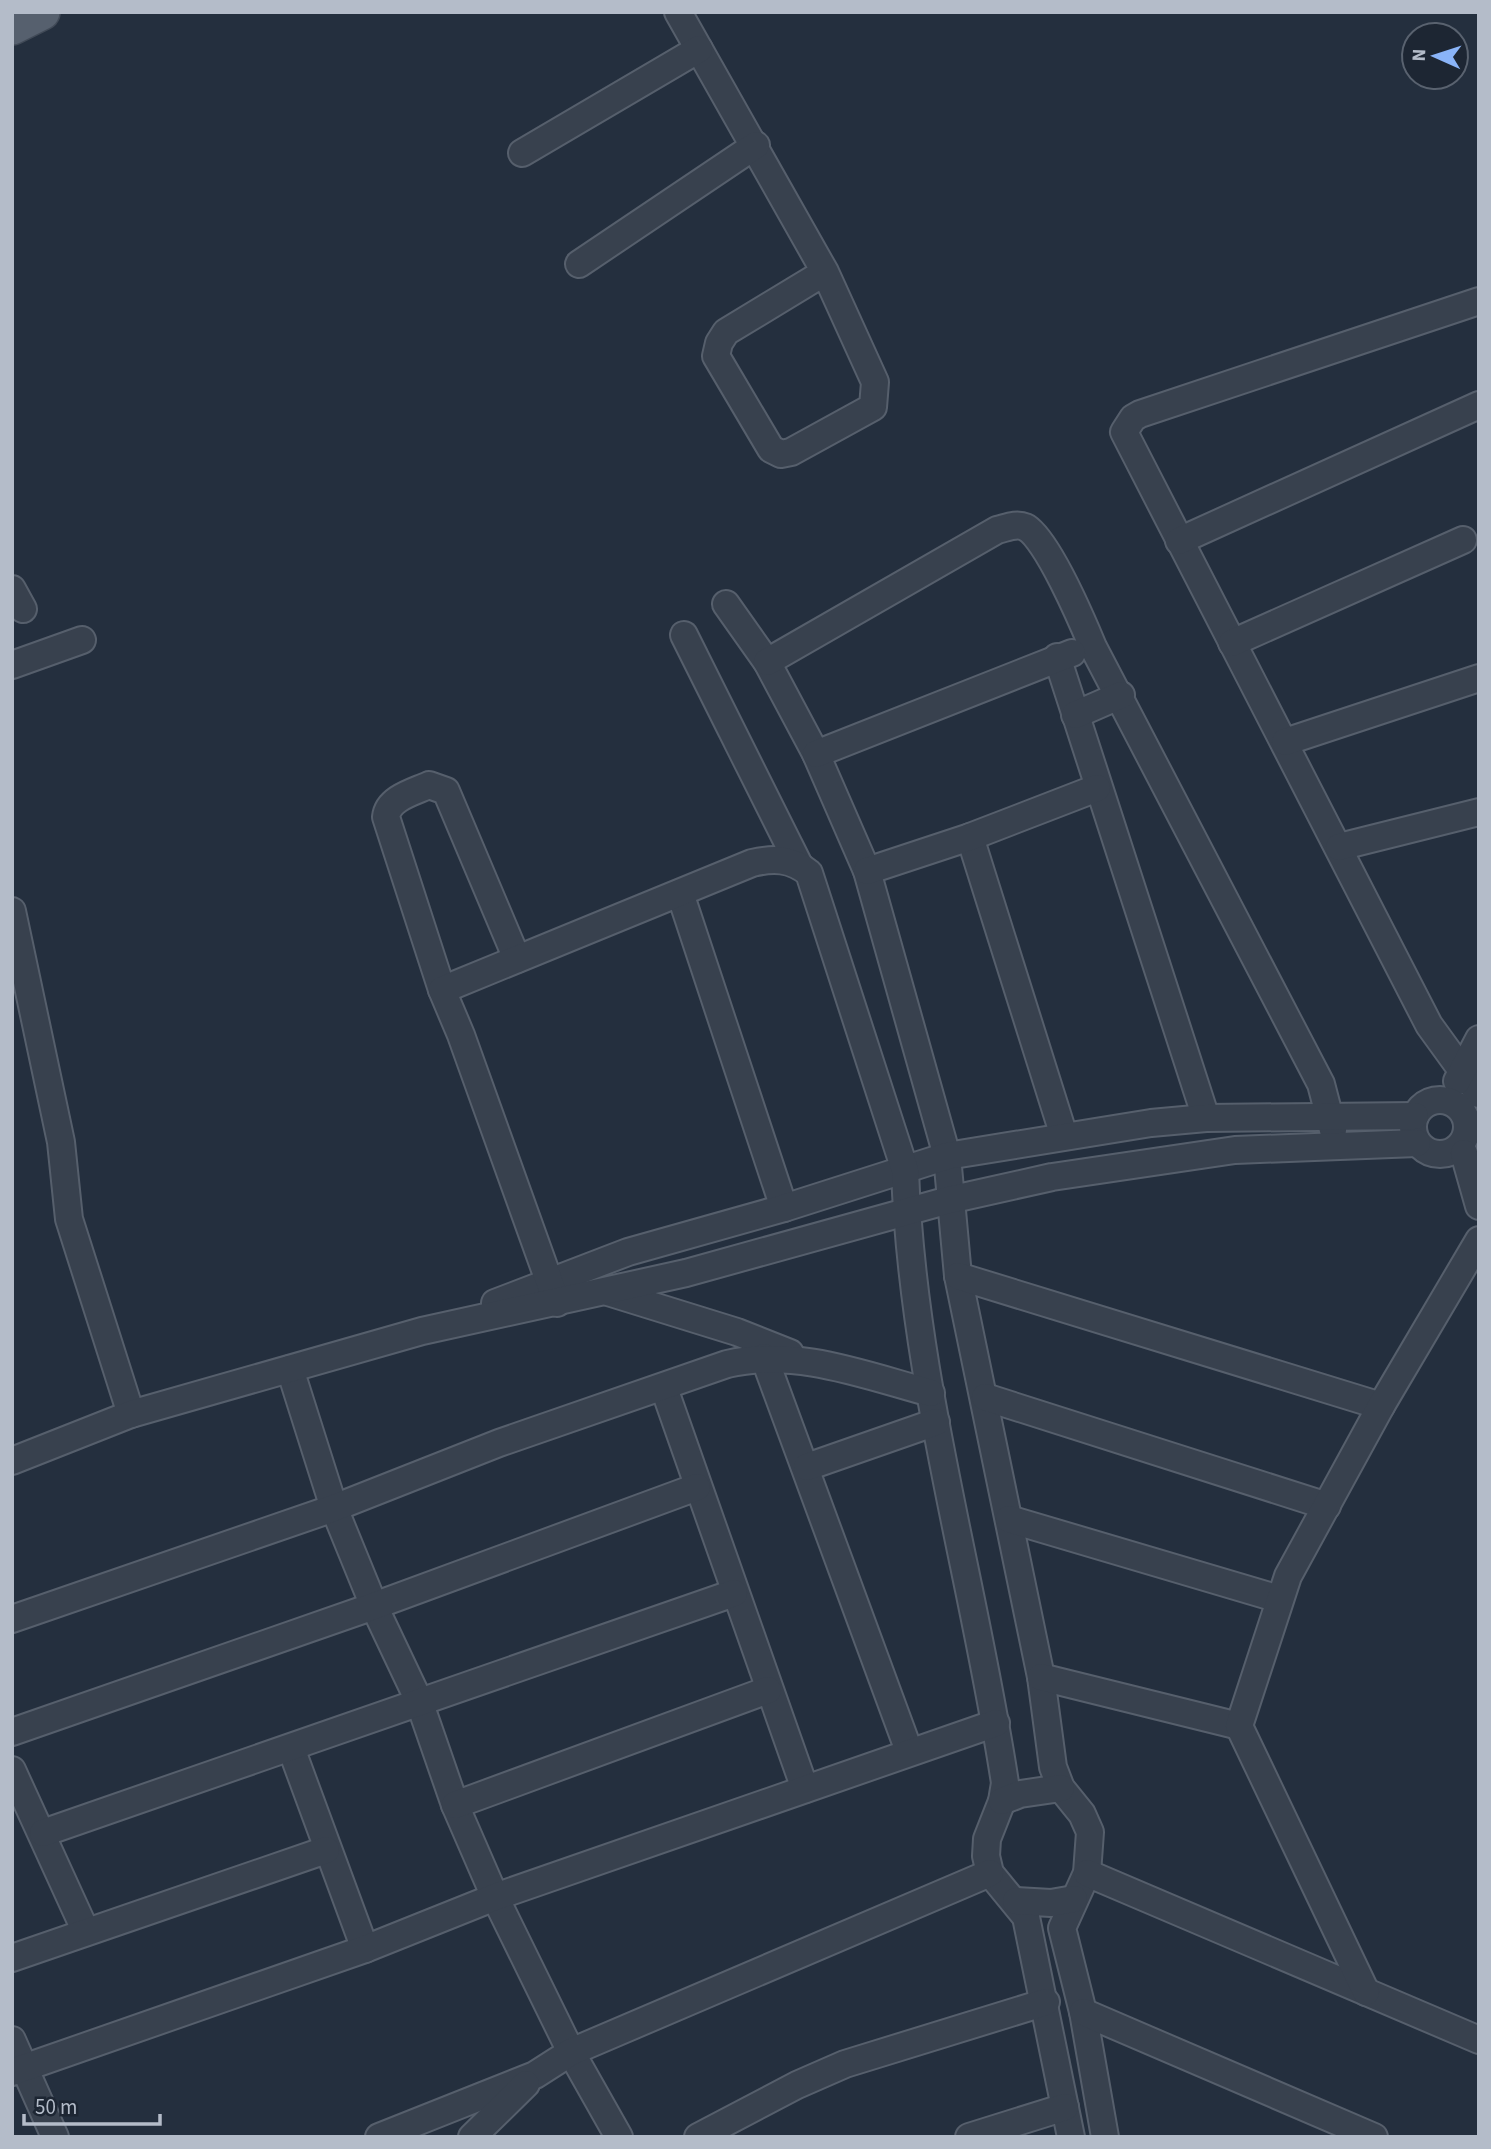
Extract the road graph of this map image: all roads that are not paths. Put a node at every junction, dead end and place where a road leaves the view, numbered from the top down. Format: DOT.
graph roads {
  1 [pos="42,12"];
  2 [pos="678,12"];
  3 [pos="12,27"];
  4 [pos="699,49"];
  5 [pos="756,145"];
  6 [pos="522,153"];
  7 [pos="579,264"];
  8 [pos="825,272"];
  9 [pos="1479,302"];
  10 [pos="1479,405"];
  11 [pos="1463,540"];
  12 [pos="1179,541"];
  13 [pos="726,604"];
  14 [pos="684,635"];
  15 [pos="82,640"];
  16 [pos="1232,643"];
  17 [pos="1093,647"];
  18 [pos="1057,657"];
  19 [pos="766,662"];
  20 [pos="12,665"];
  21 [pos="1479,678"];
  22 [pos="1121,695"];
  23 [pos="1075,715"];
  24 [pos="1285,742"];
  25 [pos="816,754"];
  26 [pos="1097,788"];
  27 [pos="1479,812"];
  28 [pos="970,837"];
  29 [pos="1339,847"];
  30 [pos="798,863"];
  31 [pos="867,871"];
  32 [pos="680,893"];
  33 [pos="12,911"];
  34 [pos="517,958"];
  35 [pos="442,990"];
  36 [pos="1479,1039"];
  37 [pos="1473,1081"];
  38 [pos="1332,1115"];
  39 [pos="1415,1116"];
  40 [pos="1206,1118"];
  41 [pos="1465,1130"];
  42 [pos="1064,1136"];
  43 [pos="1417,1143"];
  44 [pos="1335,1145"];
  45 [pos="947,1156"];
  46 [pos="905,1170"];
  47 [pos="949,1200"];
  48 [pos="1479,1206"];
  49 [pos="784,1208"];
  50 [pos="906,1212"];
  51 [pos="1479,1240"];
  52 [pos="958,1276"];
  53 [pos="554,1292"];
  54 [pos="607,1292"];
  55 [pos="764,1357"];
  56 [pos="805,1359"];
  57 [pos="290,1369"];
  58 [pos="664,1388"];
  59 [pos="931,1393"];
  60 [pos="985,1397"];
  61 [pos="1381,1406"];
  62 [pos="131,1414"];
  63 [pos="936,1422"];
  64 [pos="12,1461"];
  65 [pos="807,1467"];
  66 [pos="697,1487"];
  67 [pos="1327,1506"];
  68 [pos="334,1508"];
  69 [pos="1009,1519"];
  70 [pos="734,1593"];
  71 [pos="1279,1600"];
  72 [pos="374,1606"];
  73 [pos="12,1619"];
  74 [pos="1041,1677"];
  75 [pos="768,1690"];
  76 [pos="419,1701"];
  77 [pos="996,1723"];
  78 [pos="1239,1726"];
  79 [pos="12,1732"];
  80 [pos="291,1748"];
  81 [pos="909,1751"];
  82 [pos="12,1770"];
  83 [pos="1061,1788"];
  84 [pos="805,1789"];
  85 [pos="1002,1801"];
  86 [pos="455,1805"];
  87 [pos="43,1833"];
  88 [pos="326,1850"];
  89 [pos="990,1873"];
  90 [pos="1087,1873"];
  91 [pos="495,1897"];
  92 [pos="1074,1899"];
  93 [pos="1016,1902"];
  94 [pos="86,1932"];
  95 [pos="365,1948"];
  96 [pos="12,1958"];
  97 [pos="1366,1992"];
  98 [pos="1046,2002"];
  99 [pos="1083,2012"];
  100 [pos="12,2040"];
  101 [pos="1479,2040"];
  102 [pos="571,2052"];
  103 [pos="18,2070"];
  104 [pos="535,2075"];
  105 [pos="1065,2107"];
  106 [pos="55,2137"];
  107 [pos="379,2137"];
  108 [pos="472,2137"];
  109 [pos="619,2137"];
  110 [pos="698,2137"];
  111 [pos="970,2137"];
  112 [pos="1071,2137"];
  113 [pos="1105,2137"];
  114 [pos="1374,2137"];
  1 -- 3 [label="main road"];
  2 -- 4 [label="street"];
  4 -- 5 [label="street"];
  4 -- 6 [label="street"];
  5 -- 7 [label="street"];
  5 -- 8 [label="street"];
  8 -- 8 [label="street"];
  9 -- 12 [label="street"];
  10 -- 12 [label="street"];
  11 -- 16 [label="street"];
  12 -- 16 [label="street"];
  13 -- 19 [label="street"];
  14 -- 30 [label="street"];
  15 -- 20 [label="street"];
  16 -- 24 [label="street"];
  17 -- 18 [label="street"];
  17 -- 19 [label="street"];
  17 -- 22 [label="street"];
  18 -- 23 [label="street"];
  18 -- 25 [label="street"];
  19 -- 25 [label="street"];
  21 -- 24 [label="street"];
  22 -- 23 [label="street"];
  22 -- 38 [label="street"];
  23 -- 26 [label="street"];
  24 -- 29 [label="street"];
  25 -- 31 [label="street"];
  26 -- 28 [label="street"];
  26 -- 40 [label="street"];
  27 -- 29 [label="street"];
  28 -- 31 [label="street"];
  28 -- 42 [label="street"];
  29 -- 37 [label="street"];
  30 -- 32 [label="street"];
  30 -- 46 [label="street"];
  31 -- 45 [label="street"];
  32 -- 34 [label="street"];
  32 -- 49 [label="street"];
  33 -- 62 [label="street"];
  34 -- 35 [label="street"];
  34 -- 35 [label="street"];
  35 -- 53 [label="street"];
  36 -- 37 [label="street"];
  37 -- 41 [label="street"];
  38 -- 39 [label="street"];
  38 -- 40 [label="street"];
  38 -- 44 [label="street"];
  39 -- 41 [label="street"];
  39 -- 43 [label="street"];
  40 -- 42 [label="street"];
  41 -- 43 [label="street"];
  41 -- 48 [label="street"];
  42 -- 45 [label="street"];
  43 -- 44 [label="street"];
  44 -- 47 [label="street"];
  45 -- 46 [label="street"];
  45 -- 47 [label="street"];
  46 -- 49 [label="street"];
  46 -- 50 [label="street"];
  47 -- 50 [label="street"];
  47 -- 52 [label="street"];
  49 -- 53 [label="street"];
  50 -- 54 [label="street"];
  50 -- 59 [label="street"];
  51 -- 61 [label="street"];
  52 -- 60 [label="street"];
  52 -- 61 [label="street"];
  53 -- 54 [label="street"];
  53 -- 57 [label="street"];
  54 -- 56 [label="street"];
  55 -- 56 [label="street"];
  55 -- 58 [label="street"];
  55 -- 65 [label="street"];
  56 -- 59 [label="street"];
  57 -- 62 [label="street"];
  57 -- 68 [label="street"];
  58 -- 66 [label="street"];
  58 -- 68 [label="street"];
  59 -- 63 [label="street"];
  60 -- 67 [label="street"];
  60 -- 69 [label="street"];
  61 -- 67 [label="street"];
  62 -- 64 [label="street"];
  63 -- 65 [label="street"];
  63 -- 77 [label="street"];
  65 -- 81 [label="street"];
  66 -- 70 [label="street"];
  66 -- 72 [label="street"];
  67 -- 71 [label="street"];
  68 -- 72 [label="street"];
  68 -- 73 [label="street"];
  69 -- 71 [label="street"];
  69 -- 74 [label="street"];
  70 -- 75 [label="street"];
  70 -- 76 [label="street"];
  71 -- 78 [label="street"];
  72 -- 76 [label="street"];
  72 -- 79 [label="street"];
  74 -- 78 [label="street"];
  74 -- 83 [label="street"];
  75 -- 84 [label="street"];
  75 -- 86 [label="street"];
  76 -- 80 [label="street"];
  76 -- 86 [label="street"];
  77 -- 81 [label="street"];
  77 -- 85 [label="street"];
  78 -- 97 [label="street"];
  80 -- 87 [label="street"];
  80 -- 88 [label="street"];
  81 -- 84 [label="street"];
  82 -- 87 [label="street"];
  83 -- 85 [label="street"];
  83 -- 90 [label="street"];
  84 -- 91 [label="street"];
  85 -- 89 [label="street"];
  86 -- 91 [label="street"];
  87 -- 94 [label="street"];
  88 -- 94 [label="street"];
  88 -- 95 [label="street"];
  89 -- 93 [label="street"];
  89 -- 102 [label="street"];
  90 -- 92 [label="street"];
  90 -- 97 [label="street"];
  91 -- 95 [label="street"];
  91 -- 102 [label="street"];
  92 -- 93 [label="street"];
  92 -- 99 [label="street"];
  93 -- 98 [label="street"];
  94 -- 96 [label="street"];
  95 -- 103 [label="street"];
  97 -- 101 [label="street"];
  98 -- 105 [label="street"];
  98 -- 110 [label="street"];
  99 -- 113 [label="street"];
  99 -- 114 [label="street"];
  100 -- 103 [label="street"];
  102 -- 104 [label="street"];
  102 -- 109 [label="street"];
  103 -- 106 [label="street"];
  104 -- 107 [label="street"];
  104 -- 108 [label="street"];
  105 -- 111 [label="street"];
  105 -- 112 [label="street"];
}
